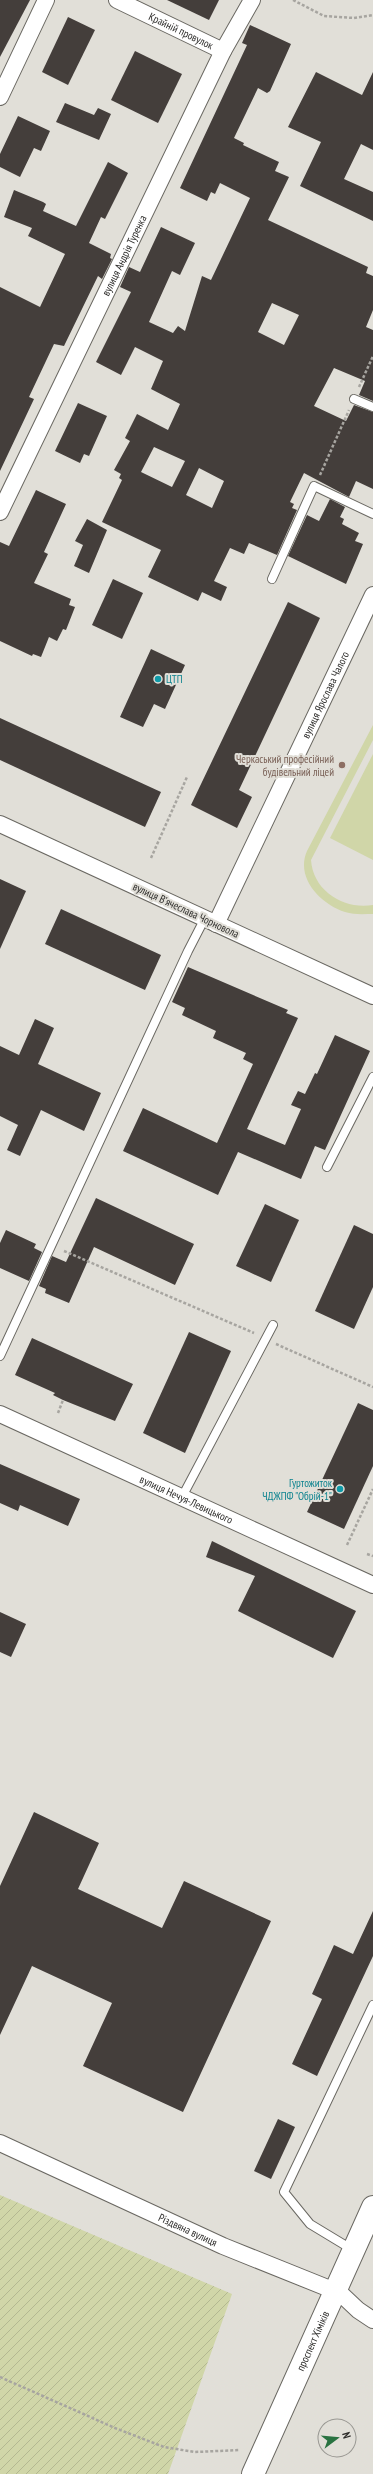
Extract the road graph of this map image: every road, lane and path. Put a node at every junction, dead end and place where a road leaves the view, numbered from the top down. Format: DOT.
graph roads {
  1 [pos="46,0"];
  2 [pos="117,0"];
  3 [pos="252,0"];
  4 [pos="293,0"];
  5 [pos="373,15"];
  6 [pos="223,51"];
  7 [pos="0,97"];
  8 [pos="373,356"];
  9 [pos="359,388"];
  10 [pos="354,399"];
  11 [pos="373,408"];
  12 [pos="342,425"];
  13 [pos="314,486"];
  14 [pos="0,512"];
  15 [pos="373,514"];
  16 [pos="272,579"];
  17 [pos="373,595"];
  18 [pos="187,777"];
  19 [pos="0,824"];
  20 [pos="151,858"];
  21 [pos="211,921"];
  22 [pos="373,996"];
  23 [pos="373,1077"];
  24 [pos="327,1167"];
  25 [pos="52,1245"];
  26 [pos="273,1325"];
  27 [pos="265,1339"];
  28 [pos="0,1356"];
  29 [pos="373,1387"];
  30 [pos="63,1400"];
  31 [pos="58,1413"];
  32 [pos="0,1414"];
  33 [pos="373,1489"];
  34 [pos="182,1497"];
  35 [pos="347,1545"];
  36 [pos="367,1554"];
  37 [pos="373,1556"];
  38 [pos="373,1585"];
  39 [pos="373,2006"];
  40 [pos="0,2143"];
  41 [pos="373,2207"];
  42 [pos="353,2250"];
  43 [pos="337,2292"];
  44 [pos="373,2320"];
  45 [pos="0,2377"];
  46 [pos="240,2450"];
  47 [pos="253,2474"];
  1 -- 7 [label="street"];
  2 -- 6 [label="street, Крайній провулок"];
  3 -- 6 [label="street, вулиця Андрія Туренка"];
  4 -- 5 [label="path"];
  6 -- 14 [label="street, вулиця Андрія Туренка"];
  8 -- 9 [label="path"];
  10 -- 11 [label="lane"];
  12 -- 13 [label="path"];
  13 -- 15 [label="lane"];
  13 -- 16 [label="lane"];
  17 -- 21 [label="street, вулиця Ярослава Чалого"];
  18 -- 20 [label="path"];
  19 -- 21 [label="street, вулиця Вʼячеслава Чорновола"];
  21 -- 22 [label="street, вулиця Вʼячеслава Чорновола"];
  21 -- 25 [label="lane"];
  23 -- 24 [label="lane"];
  25 -- 27 [label="path"];
  25 -- 28 [label="lane"];
  26 -- 27 [label="lane"];
  27 -- 29 [label="path"];
  27 -- 34 [label="lane"];
  30 -- 31 [label="path"];
  32 -- 34 [label="street, вулиця Нечуя-Левицького"];
  33 -- 35 [label="path"];
  34 -- 38 [label="street, вулиця Нечуя-Левицького"];
  36 -- 37 [label="path"];
  39 -- 42 [label="lane"];
  40 -- 43 [label="street, Різдвяна вулиця"];
  41 -- 42 [label="main road, проспект Хіміків"];
  42 -- 43 [label="main road, проспект Хіміків"];
  43 -- 44 [label="street, Різдвяна вулиця"];
  43 -- 47 [label="main road, проспект Хіміків"];
  45 -- 46 [label="path"];
}
